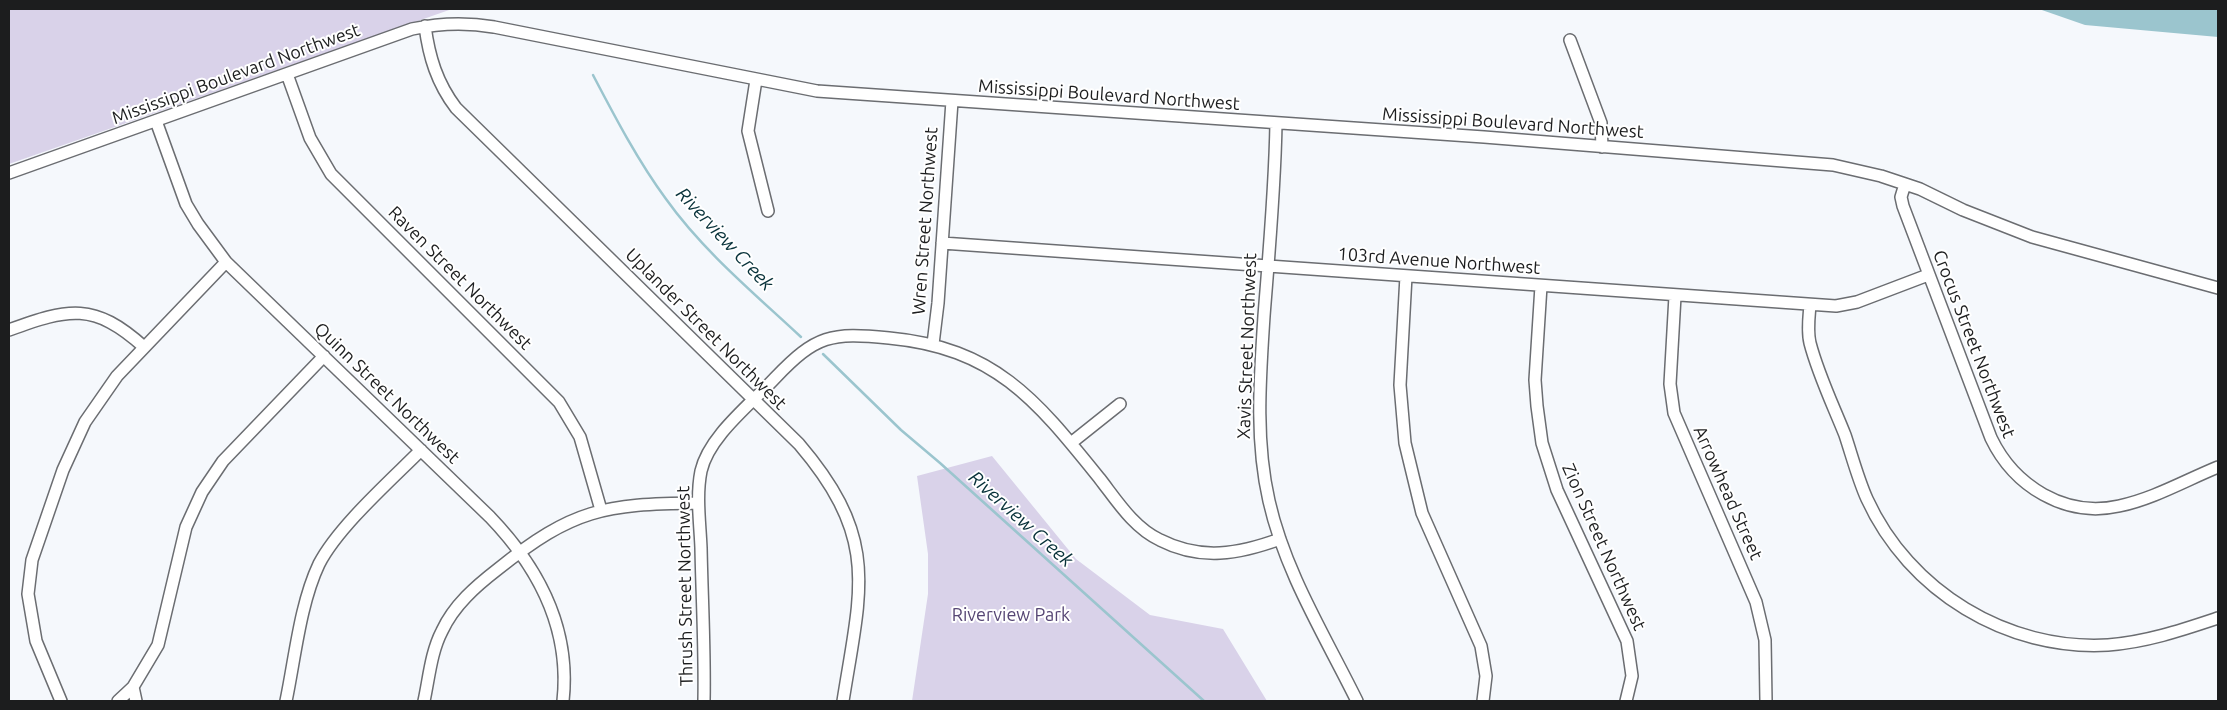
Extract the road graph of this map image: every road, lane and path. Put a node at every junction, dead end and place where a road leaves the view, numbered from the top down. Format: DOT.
graph roads {
  1 [pos="425,26"];
  2 [pos="1570,40"];
  3 [pos="287,74"];
  4 [pos="756,80"];
  5 [pos="952,101"];
  6 [pos="156,121"];
  7 [pos="1276,123"];
  8 [pos="1602,147"];
  9 [pos="9,173"];
  10 [pos="1905,184"];
  11 [pos="768,211"];
  12 [pos="942,243"];
  13 [pos="226,262"];
  14 [pos="1267,266"];
  15 [pos="1928,275"];
  16 [pos="1406,276"];
  17 [pos="1541,286"];
  18 [pos="2218,288"];
  19 [pos="1675,296"];
  20 [pos="1810,305"];
  21 [pos="9,330"];
  22 [pos="933,344"];
  23 [pos="144,347"];
  24 [pos="324,356"];
  25 [pos="754,400"];
  26 [pos="1120,404"];
  27 [pos="1071,443"];
  28 [pos="420,450"];
  29 [pos="2218,467"];
  30 [pos="698,503"];
  31 [pos="601,510"];
  32 [pos="1280,539"];
  33 [pos="521,550"];
  34 [pos="2218,618"];
  35 [pos="133,687"];
  36 [pos="61,701"];
  37 [pos="118,701"];
  38 [pos="136,701"];
  39 [pos="286,701"];
  40 [pos="424,701"];
  41 [pos="563,701"];
  42 [pos="704,701"];
  43 [pos="843,701"];
  44 [pos="1357,701"];
  45 [pos="1483,701"];
  46 [pos="1626,701"];
  47 [pos="1766,701"];
  1 -- 3 [label="street, Mississippi Boulevard Northwest"];
  1 -- 4 [label="street, Mississippi Boulevard Northwest"];
  1 -- 25 [label="street, Uplander Street Northwest"];
  2 -- 8 [label="street"];
  3 -- 6 [label="street, Mississippi Boulevard Northwest"];
  3 -- 31 [label="street, Raven Street Northwest"];
  4 -- 5 [label="street, Mississippi Boulevard Northwest"];
  4 -- 11 [label="street"];
  5 -- 7 [label="street, Mississippi Boulevard Northwest"];
  5 -- 12 [label="street, Wren Street Northwest"];
  6 -- 9 [label="street, Mississippi Boulevard Northwest"];
  6 -- 13 [label="street, Quinn Street Northwest"];
  7 -- 8 [label="street, Mississippi Boulevard Northwest"];
  7 -- 14 [label="street, Xavis Street Northwest"];
  8 -- 10 [label="street, Mississippi Boulevard Northwest"];
  10 -- 15 [label="street, Crocus Street Northwest"];
  10 -- 18 [label="street, Mississippi Boulevard Northwest"];
  12 -- 14 [label="street, 103rd Avenue Northwest"];
  12 -- 22 [label="street, Wren Street Northwest"];
  13 -- 23 [label="street"];
  13 -- 24 [label="street, Quinn Street Northwest"];
  14 -- 16 [label="street, 103rd Avenue Northwest"];
  14 -- 32 [label="street, Xavis Street Northwest"];
  15 -- 20 [label="street, 103rd Avenue Northwest"];
  15 -- 29 [label="street, Crocus Street Northwest"];
  16 -- 17 [label="street, 103rd Avenue Northwest"];
  16 -- 45 [label="street"];
  17 -- 19 [label="street, 103rd Avenue Northwest"];
  17 -- 46 [label="street, Zion Street Northwest"];
  19 -- 20 [label="street, 103rd Avenue Northwest"];
  19 -- 47 [label="street, Arrowhead Street"];
  20 -- 34 [label="street"];
  21 -- 23 [label="street"];
  22 -- 25 [label="street, Thrush Street Northwest"];
  22 -- 27 [label="street, Thrush Street Northwest"];
  23 -- 36 [label="street"];
  24 -- 28 [label="street, Quinn Street Northwest"];
  24 -- 35 [label="street"];
  25 -- 30 [label="street, Thrush Street Northwest"];
  25 -- 43 [label="street, Uplander Street Northwest"];
  26 -- 27 [label="street"];
  27 -- 32 [label="street, Thrush Street Northwest"];
  28 -- 33 [label="street, Quinn Street Northwest"];
  28 -- 39 [label="street"];
  30 -- 31 [label="street"];
  30 -- 42 [label="street, Thrush Street Northwest"];
  31 -- 33 [label="street"];
  32 -- 44 [label="street, Xavis Street Northwest"];
  33 -- 40 [label="street"];
  33 -- 41 [label="street, Quinn Street Northwest"];
  35 -- 37 [label="street"];
  35 -- 38 [label="street"];
}
